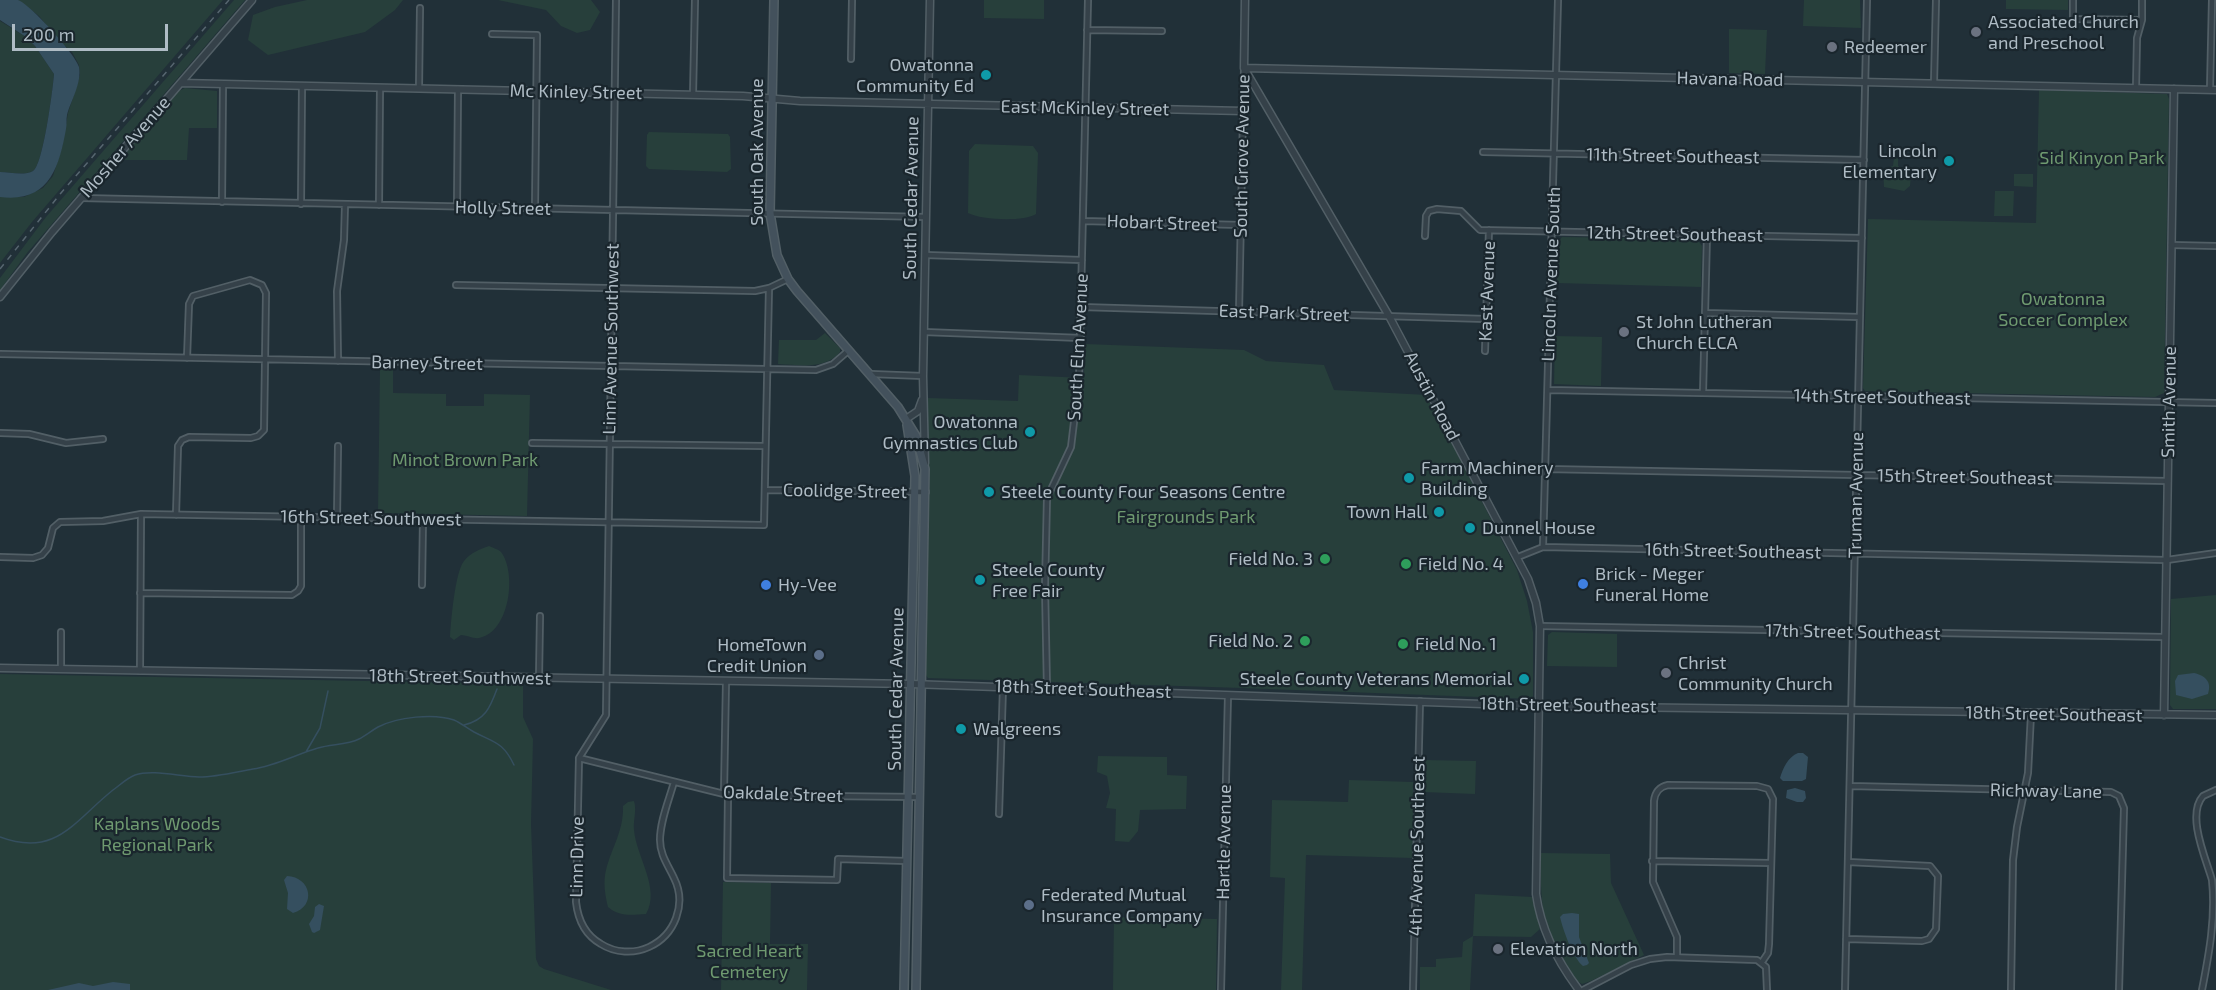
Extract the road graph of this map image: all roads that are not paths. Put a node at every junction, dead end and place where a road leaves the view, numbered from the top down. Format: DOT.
graph roads {
  1 [pos="252,0"];
  2 [pos="616,0"];
  3 [pos="695,0"];
  4 [pos="774,0"];
  5 [pos="852,0"];
  6 [pos="930,0"];
  7 [pos="1088,0"];
  8 [pos="1245,0"];
  9 [pos="1558,0"];
  10 [pos="1867,0"];
  11 [pos="1936,0"];
  12 [pos="2073,0"];
  13 [pos="2142,0"];
  14 [pos="2212,0"];
  15 [pos="420,8"];
  16 [pos="2142,20"];
  17 [pos="1087,30"];
  18 [pos="1162,31"];
  19 [pos="492,34"];
  20 [pos="851,59"];
  21 [pos="1244,68"];
  22 [pos="1557,75"];
  23 [pos="1865,82"];
  24 [pos="181,83"];
  25 [pos="1934,83"];
  26 [pos="223,84"];
  27 [pos="302,86"];
  28 [pos="380,88"];
  29 [pos="419,88"];
  30 [pos="2136,88"];
  31 [pos="458,89"];
  32 [pos="2174,89"];
  33 [pos="2213,89"];
  34 [pos="536,91"];
  35 [pos="615,93"];
  36 [pos="693,95"];
  37 [pos="771,98"];
  38 [pos="928,104"];
  39 [pos="1086,108"];
  40 [pos="1243,111"];
  41 [pos="1483,152"];
  42 [pos="1555,153"];
  43 [pos="1863,160"];
  44 [pos="81,198"];
  45 [pos="222,202"];
  46 [pos="301,204"];
  47 [pos="345,205"];
  48 [pos="379,206"];
  49 [pos="457,207"];
  50 [pos="535,209"];
  51 [pos="613,210"];
  52 [pos="770,213"];
  53 [pos="926,217"];
  54 [pos="1083,221"];
  55 [pos="1241,225"];
  56 [pos="1489,230"];
  57 [pos="1552,232"];
  58 [pos="1707,235"];
  59 [pos="1425,236"];
  60 [pos="1862,238"];
  61 [pos="2171,245"];
  62 [pos="2216,246"];
  63 [pos="925,255"];
  64 [pos="1082,260"];
  65 [pos="788,279"];
  66 [pos="456,285"];
  67 [pos="612,288"];
  68 [pos="769,288"];
  69 [pos="0,297"];
  70 [pos="1081,307"];
  71 [pos="1239,312"];
  72 [pos="1705,313"];
  73 [pos="1389,316"];
  74 [pos="1860,317"];
  75 [pos="1486,319"];
  76 [pos="924,332"];
  77 [pos="1081,338"];
  78 [pos="848,351"];
  79 [pos="1485,351"];
  80 [pos="0,354"];
  81 [pos="187,358"];
  82 [pos="266,360"];
  83 [pos="338,361"];
  84 [pos="611,366"];
  85 [pos="767,369"];
  86 [pos="871,374"];
  87 [pos="923,376"];
  88 [pos="1548,390"];
  89 [pos="1703,393"];
  90 [pos="923,396"];
  91 [pos="1858,396"];
  92 [pos="2169,402"];
  93 [pos="2216,403"];
  94 [pos="906,419"];
  95 [pos="0,433"];
  96 [pos="103,439"];
  97 [pos="532,443"];
  98 [pos="610,444"];
  99 [pos="338,446"];
  100 [pos="765,446"];
  101 [pos="1546,469"];
  102 [pos="925,470"];
  103 [pos="1857,475"];
  104 [pos="2168,481"];
  105 [pos="765,490"];
  106 [pos="915,492"];
  107 [pos="926,492"];
  108 [pos="141,514"];
  109 [pos="176,515"];
  110 [pos="301,517"];
  111 [pos="338,518"];
  112 [pos="423,519"];
  113 [pos="609,522"];
  114 [pos="1543,547"];
  115 [pos="2216,553"];
  116 [pos="1855,554"];
  117 [pos="0,557"];
  118 [pos="1518,557"];
  119 [pos="2167,560"];
  120 [pos="422,585"];
  121 [pos="140,593"];
  122 [pos="540,616"];
  123 [pos="1540,626"];
  124 [pos="61,632"];
  125 [pos="1853,632"];
  126 [pos="2165,638"];
  127 [pos="0,668"];
  128 [pos="61,669"];
  129 [pos="140,671"];
  130 [pos="539,678"];
  131 [pos="607,679"];
  132 [pos="726,681"];
  133 [pos="910,684"];
  134 [pos="921,684"];
  135 [pos="1003,687"];
  136 [pos="1047,688"];
  137 [pos="1227,694"];
  138 [pos="1420,701"];
  139 [pos="1539,706"];
  140 [pos="1852,711"];
  141 [pos="2031,714"];
  142 [pos="2164,715"];
  143 [pos="2216,715"];
  144 [pos="579,758"];
  145 [pos="674,782"];
  146 [pos="1850,786"];
  147 [pos="2025,790"];
  148 [pos="2216,790"];
  149 [pos="726,793"];
  150 [pos="908,796"];
  151 [pos="919,796"];
  152 [pos="999,814"];
  153 [pos="907,861"];
  154 [pos="1652,861"];
  155 [pos="1771,862"];
  156 [pos="1848,862"];
  157 [pos="1846,939"];
  158 [pos="1677,957"];
  159 [pos="1762,962"];
  160 [pos="904,990"];
  161 [pos="916,990"];
  162 [pos="1221,990"];
  163 [pos="1413,990"];
  164 [pos="1581,990"];
  165 [pos="1767,990"];
  166 [pos="1845,990"];
  167 [pos="2011,990"];
  168 [pos="2119,990"];
  169 [pos="2202,990"];
  1 -- 24 [label="street, Mosher Avenue"];
  2 -- 35 [label="street, Linn Avenue Southwest"];
  3 -- 36 [label="street"];
  4 -- 37 [label="main road, South Oak Avenue"];
  5 -- 20 [label="street"];
  6 -- 38 [label="street, South Cedar Avenue"];
  7 -- 17 [label="street, South Elm Avenue"];
  8 -- 21 [label="street, South Grove Avenue"];
  9 -- 22 [label="street, Lincoln Avenue South"];
  10 -- 23 [label="street, Truman Avenue"];
  11 -- 25 [label="street"];
  12 -- 16 [label="street"];
  13 -- 16 [label="street"];
  14 -- 33 [label="street"];
  15 -- 29 [label="street"];
  16 -- 30 [label="street"];
  17 -- 18 [label="street"];
  17 -- 39 [label="street, South Elm Avenue"];
  19 -- 34 [label="street"];
  21 -- 22 [label="street, Havana Road"];
  21 -- 40 [label="street, South Grove Avenue"];
  21 -- 73 [label="street, Austin Road"];
  22 -- 23 [label="street, Havana Road"];
  22 -- 42 [label="street, Lincoln Avenue South"];
  23 -- 25 [label="street, Havana Road"];
  23 -- 43 [label="street, Truman Avenue"];
  24 -- 26 [label="street, Mc Kinley Street"];
  24 -- 44 [label="street, Mosher Avenue"];
  25 -- 30 [label="street, Havana Road"];
  26 -- 27 [label="street, Mc Kinley Street"];
  26 -- 45 [label="street"];
  27 -- 28 [label="street, Mc Kinley Street"];
  27 -- 46 [label="street"];
  28 -- 29 [label="street, Mc Kinley Street"];
  28 -- 48 [label="street"];
  29 -- 31 [label="street, Mc Kinley Street"];
  30 -- 32 [label="street, Havana Road"];
  31 -- 34 [label="street, Mc Kinley Street"];
  31 -- 49 [label="street"];
  32 -- 33 [label="street, Havana Road"];
  32 -- 61 [label="street, Smith Avenue"];
  34 -- 35 [label="street, Mc Kinley Street"];
  34 -- 50 [label="street"];
  35 -- 36 [label="street, Mc Kinley Street"];
  35 -- 51 [label="street, Linn Avenue Southwest"];
  36 -- 37 [label="street, Mc Kinley Street"];
  37 -- 38 [label="street, Mc Kinley Street"];
  37 -- 52 [label="main road, South Oak Avenue"];
  38 -- 39 [label="street, East McKinley Street"];
  38 -- 53 [label="street, South Cedar Avenue"];
  39 -- 40 [label="street, East McKinley Street"];
  39 -- 54 [label="street, South Elm Avenue"];
  40 -- 55 [label="street, South Grove Avenue"];
  41 -- 42 [label="street, 11th Street Southeast"];
  42 -- 43 [label="street, 11th Street Southeast"];
  42 -- 57 [label="street, Lincoln Avenue South"];
  43 -- 60 [label="street, Truman Avenue"];
  44 -- 45 [label="street, Holly Street"];
  44 -- 69 [label="street, Mosher Avenue"];
  45 -- 46 [label="street, Holly Street"];
  46 -- 47 [label="street, Holly Street"];
  47 -- 48 [label="street, Holly Street"];
  47 -- 83 [label="street"];
  48 -- 49 [label="street, Holly Street"];
  49 -- 50 [label="street, Holly Street"];
  50 -- 51 [label="street, Holly Street"];
  51 -- 52 [label="street, Holly Street"];
  51 -- 67 [label="street, Linn Avenue Southwest"];
  52 -- 53 [label="street, Holly Street"];
  52 -- 65 [label="main road, South Oak Avenue"];
  53 -- 63 [label="street, South Cedar Avenue"];
  54 -- 55 [label="street, Hobart Street"];
  54 -- 64 [label="street, South Elm Avenue"];
  55 -- 71 [label="street, South Grove Avenue"];
  56 -- 57 [label="street, 12th Street Southeast"];
  56 -- 59 [label="street"];
  56 -- 75 [label="street, Kast Avenue"];
  57 -- 58 [label="street, 12th Street Southeast"];
  57 -- 88 [label="street, Lincoln Avenue South"];
  58 -- 60 [label="street, 12th Street Southeast"];
  58 -- 72 [label="street"];
  60 -- 74 [label="street, Truman Avenue"];
  61 -- 62 [label="street"];
  61 -- 92 [label="street, Smith Avenue"];
  63 -- 64 [label="street"];
  63 -- 76 [label="street, South Cedar Avenue"];
  64 -- 70 [label="street, South Elm Avenue"];
  65 -- 68 [label="street"];
  65 -- 78 [label="main road, South Oak Avenue"];
  66 -- 67 [label="street"];
  67 -- 68 [label="street"];
  67 -- 84 [label="street, Linn Avenue Southwest"];
  68 -- 85 [label="street"];
  70 -- 71 [label="street, East Park Street"];
  70 -- 77 [label="street, South Elm Avenue"];
  71 -- 73 [label="street, East Park Street"];
  72 -- 74 [label="street"];
  72 -- 89 [label="street"];
  73 -- 75 [label="street, East Park Street"];
  73 -- 118 [label="street, Austin Road"];
  74 -- 91 [label="street, Truman Avenue"];
  75 -- 79 [label="street, Kast Avenue"];
  76 -- 77 [label="street"];
  76 -- 87 [label="street, South Cedar Avenue"];
  77 -- 136 [label="street, South Elm Avenue"];
  78 -- 85 [label="street, Barney Street"];
  78 -- 86 [label="main road, South Oak Avenue"];
  80 -- 81 [label="street, Barney Street"];
  81 -- 82 [label="street, Barney Street"];
  81 -- 82 [label="street"];
  82 -- 83 [label="street, Barney Street"];
  82 -- 109 [label="street"];
  83 -- 84 [label="street, Barney Street"];
  84 -- 85 [label="street, Barney Street"];
  84 -- 98 [label="street, Linn Avenue Southwest"];
  85 -- 100 [label="street"];
  86 -- 87 [label="street"];
  86 -- 94 [label="main road, South Oak Avenue"];
  87 -- 90 [label="street, South Cedar Avenue"];
  88 -- 89 [label="street, 14th Street Southeast"];
  88 -- 101 [label="street, Lincoln Avenue South"];
  89 -- 91 [label="street, 14th Street Southeast"];
  90 -- 94 [label="street"];
  90 -- 102 [label="street, South Cedar Avenue"];
  91 -- 92 [label="street, 14th Street Southeast"];
  91 -- 103 [label="street, Truman Avenue"];
  92 -- 93 [label="street, 14th Street Southeast"];
  92 -- 104 [label="street, Smith Avenue"];
  94 -- 102 [label="main road, South Oak Avenue"];
  94 -- 106 [label="main road, South Cedar Avenue"];
  95 -- 96 [label="street"];
  97 -- 98 [label="street"];
  98 -- 100 [label="street"];
  98 -- 113 [label="street, Linn Avenue Southwest"];
  99 -- 111 [label="street"];
  100 -- 105 [label="street"];
  101 -- 103 [label="street, 15th Street Southeast"];
  101 -- 114 [label="street, Lincoln Avenue South"];
  102 -- 107 [label="main road, South Cedar Avenue"];
  103 -- 104 [label="street, 15th Street Southeast"];
  103 -- 116 [label="street, Truman Avenue"];
  104 -- 119 [label="street, Smith Avenue"];
  105 -- 106 [label="street, Coolidge Street"];
  105 -- 113 [label="street, 16th Street Southwest"];
  106 -- 107 [label="street, Coolidge Street"];
  106 -- 133 [label="main road, South Cedar Avenue"];
  107 -- 134 [label="main road, South Cedar Avenue"];
  108 -- 109 [label="street, 16th Street Southwest"];
  108 -- 117 [label="street, 16th Street Southwest"];
  108 -- 121 [label="street"];
  109 -- 110 [label="street, 16th Street Southwest"];
  110 -- 111 [label="street, 16th Street Southwest"];
  110 -- 121 [label="street"];
  111 -- 112 [label="street, 16th Street Southwest"];
  112 -- 113 [label="street, 16th Street Southwest"];
  112 -- 120 [label="street"];
  113 -- 131 [label="street, Linn Avenue Southwest"];
  114 -- 116 [label="street, 16th Street Southeast"];
  114 -- 118 [label="street, 16th Street Southeast"];
  115 -- 119 [label="street, 16th Street Southeast"];
  116 -- 119 [label="street, 16th Street Southeast"];
  116 -- 125 [label="street, Truman Avenue"];
  118 -- 123 [label="street, Austin Road"];
  119 -- 126 [label="street, Smith Avenue"];
  121 -- 129 [label="street"];
  122 -- 130 [label="street"];
  123 -- 125 [label="street, 17th Street Southeast"];
  123 -- 139 [label="street, Austin Road"];
  124 -- 128 [label="street"];
  125 -- 126 [label="street, 17th Street Southeast"];
  125 -- 140 [label="street, Truman Avenue"];
  126 -- 142 [label="street, Smith Avenue"];
  127 -- 128 [label="street, 18th Street Southwest"];
  128 -- 129 [label="street, 18th Street Southwest"];
  129 -- 130 [label="street, 18th Street Southwest"];
  130 -- 131 [label="street, 18th Street Southwest"];
  131 -- 132 [label="street, 18th Street Southwest"];
  131 -- 144 [label="street"];
  132 -- 133 [label="street, 18th Street Southwest"];
  132 -- 149 [label="street"];
  133 -- 134 [label="street, 18th Street Southwest"];
  133 -- 150 [label="main road, South Cedar Avenue"];
  134 -- 135 [label="street, 18th Street Southeast"];
  134 -- 151 [label="main road, South Cedar Avenue"];
  135 -- 136 [label="street, 18th Street Southeast"];
  135 -- 152 [label="street"];
  136 -- 137 [label="street, 18th Street Southeast"];
  137 -- 138 [label="street, 18th Street Southeast"];
  137 -- 162 [label="street, Hartle Avenue"];
  138 -- 139 [label="street, 18th Street Southeast"];
  138 -- 163 [label="street, 4th Avenue Southeast"];
  139 -- 140 [label="street, 18th Street Southeast"];
  139 -- 164 [label="street, Austin Road"];
  140 -- 141 [label="street, 18th Street Southeast"];
  140 -- 146 [label="street, Truman Avenue"];
  141 -- 142 [label="street, 18th Street Southeast"];
  141 -- 147 [label="street"];
  142 -- 143 [label="street, 18th Street Southeast"];
  144 -- 145 [label="street, Oakdale Street"];
  144 -- 145 [label="street, Linn Drive"];
  145 -- 149 [label="street, Oakdale Street"];
  146 -- 147 [label="street, Richway Lane"];
  146 -- 156 [label="street, Truman Avenue"];
  147 -- 167 [label="street"];
  147 -- 168 [label="street, Richway Lane"];
  148 -- 169 [label="street"];
  149 -- 150 [label="street, Oakdale Street"];
  149 -- 153 [label="street"];
  150 -- 151 [label="street, Oakdale Street"];
  150 -- 153 [label="main road, South Cedar Avenue"];
  151 -- 161 [label="main road, South Cedar Avenue"];
  153 -- 160 [label="main road, South Cedar Avenue"];
  154 -- 155 [label="street"];
  154 -- 155 [label="street"];
  154 -- 158 [label="street"];
  155 -- 159 [label="street"];
  156 -- 157 [label="street, Truman Avenue"];
  156 -- 157 [label="street"];
  157 -- 166 [label="street, Truman Avenue"];
  158 -- 159 [label="street"];
  158 -- 164 [label="street"];
  159 -- 165 [label="street"];
}
